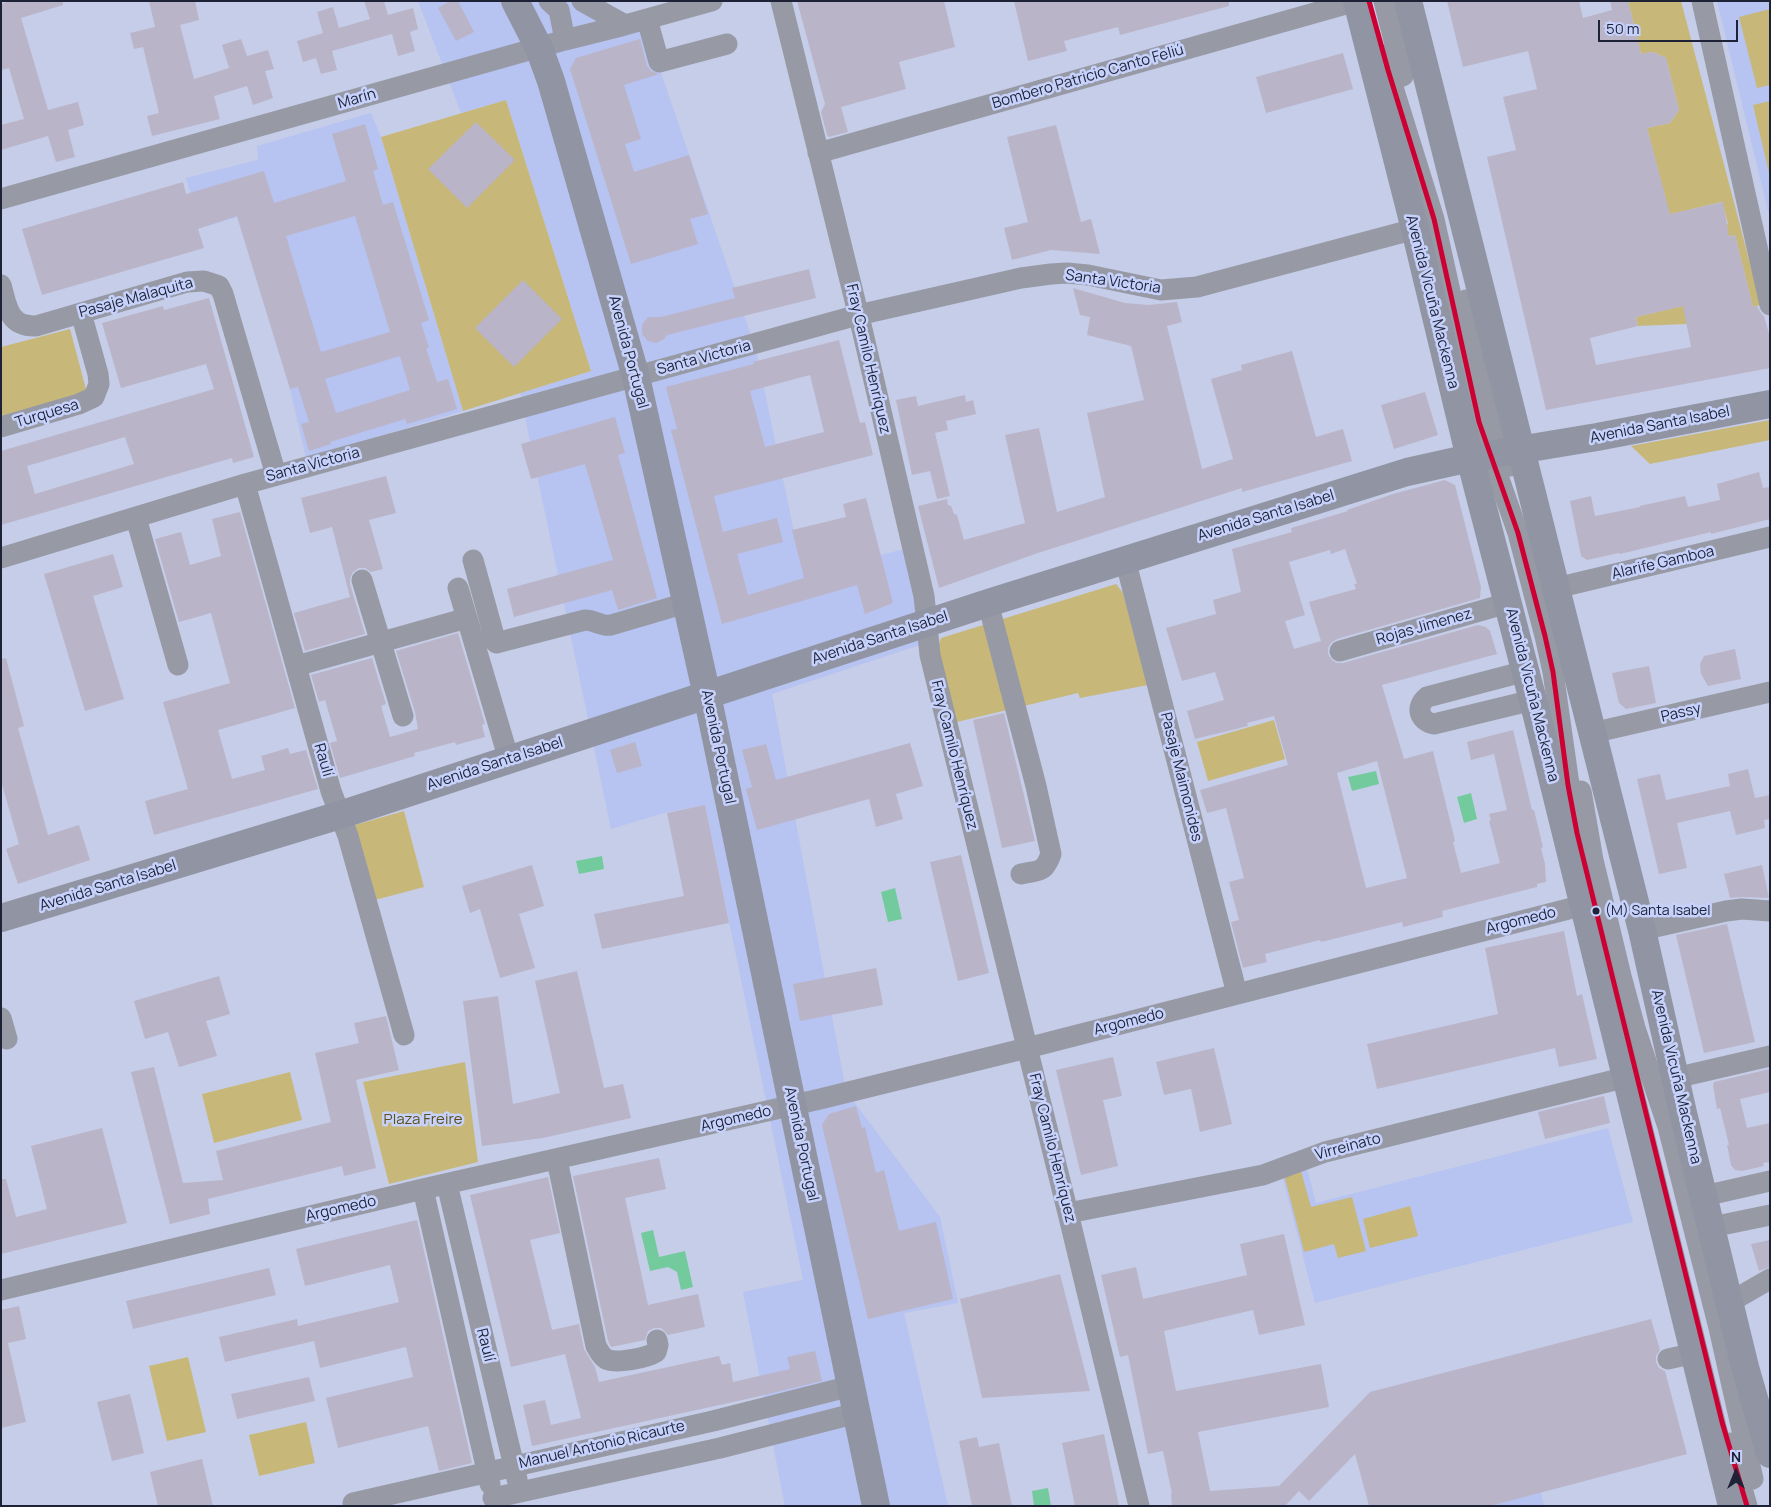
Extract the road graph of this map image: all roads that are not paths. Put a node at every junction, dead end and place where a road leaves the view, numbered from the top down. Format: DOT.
graph roads {
  1 [pos="712,1"];
  2 [pos="781,1"];
  3 [pos="1357,1"];
  4 [pos="1369,1"];
  5 [pos="1384,1"];
  6 [pos="1408,1"];
  7 [pos="1702,1"];
  8 [pos="582,2"];
  9 [pos="525,6"];
  10 [pos="554,6"];
  11 [pos="647,20"];
  12 [pos="626,25"];
  13 [pos="565,40"];
  14 [pos="727,44"];
  15 [pos="539,48"];
  16 [pos="818,153"];
  17 [pos="1,199"];
  18 [pos="1415,230"];
  19 [pos="1,285"];
  20 [pos="1770,305"];
  21 [pos="81,313"];
  22 [pos="858,315"];
  23 [pos="636,377"];
  24 [pos="1770,404"];
  25 [pos="1,428"];
  26 [pos="1497,454"];
  27 [pos="276,476"];
  28 [pos="245,484"];
  29 [pos="136,518"];
  30 [pos="1770,537"];
  31 [pos="1,558"];
  32 [pos="1125,559"];
  33 [pos="472,560"];
  34 [pos="362,580"];
  35 [pos="458,588"];
  36 [pos="1556,588"];
  37 [pos="686,603"];
  38 [pos="988,603"];
  39 [pos="1508,603"];
  40 [pos="467,618"];
  41 [pos="927,622"];
  42 [pos="381,642"];
  43 [pos="1340,651"];
  44 [pos="178,665"];
  45 [pos="296,666"];
  46 [pos="1526,671"];
  47 [pos="1770,692"];
  48 [pos="707,695"];
  49 [pos="1533,700"];
  50 [pos="403,716"];
  51 [pos="1592,732"];
  52 [pos="509,760"];
  53 [pos="340,815"];
  54 [pos="1022,874"];
  55 [pos="1584,905"];
  56 [pos="1770,911"];
  57 [pos="1,918"];
  58 [pos="1642,930"];
  59 [pos="1237,994"];
  60 [pos="1,1018"];
  61 [pos="404,1035"];
  62 [pos="7,1039"];
  63 [pos="1027,1048"];
  64 [pos="1770,1056"];
  65 [pos="1626,1077"];
  66 [pos="1675,1078"];
  67 [pos="793,1106"];
  68 [pos="557,1160"];
  69 [pos="446,1184"];
  70 [pos="1767,1187"];
  71 [pos="423,1190"];
  72 [pos="1704,1196"];
  73 [pos="1068,1213"];
  74 [pos="1770,1215"];
  75 [pos="1712,1227"];
  76 [pos="1770,1279"];
  77 [pos="1,1290"];
  78 [pos="1730,1302"];
  79 [pos="657,1340"];
  80 [pos="1695,1353"];
  81 [pos="1668,1359"];
  82 [pos="851,1386"];
  83 [pos="857,1413"];
  84 [pos="713,1421"];
  85 [pos="607,1444"];
  86 [pos="720,1448"];
  87 [pos="1770,1454"];
  88 [pos="514,1465"];
  89 [pos="487,1471"];
  90 [pos="613,1472"];
  91 [pos="522,1499"];
  92 [pos="494,1502"];
  93 [pos="1736,1502"];
  94 [pos="352,1503"];
  95 [pos="876,1506"];
  96 [pos="1139,1506"];
  97 [pos="1759,1506"];
  1 -- 11 [label="street, Marín"];
  2 -- 16 [label="street, Fray Camilo Henríquez"];
  3 -- 16 [label="street, Bombero Patricio Canto Feliú"];
  3 -- 18 [label="main road, Avenida Vicuña Mackenna"];
  4 -- 26 [label="street"];
  5 -- 26 [label="street"];
  6 -- 26 [label="main road, Avenida Vicuña Mackenna"];
  7 -- 20 [label="street"];
  8 -- 10 [label="street"];
  8 -- 12 [label="street"];
  9 -- 15 [label="main road, Avenida Portugal"];
  10 -- 13 [label="street"];
  11 -- 12 [label="street, Marín"];
  11 -- 14 [label="street"];
  12 -- 13 [label="street, Marín"];
  13 -- 15 [label="street, Marín"];
  15 -- 17 [label="street, Marín"];
  15 -- 23 [label="main road, Avenida Portugal"];
  16 -- 22 [label="street, Fray Camilo Henríquez"];
  18 -- 22 [label="street, Santa Victoria"];
  18 -- 26 [label="main road, Avenida Vicuña Mackenna"];
  19 -- 21 [label="street, Pasaje Malaquita"];
  21 -- 25 [label="street, Turquesa"];
  21 -- 27 [label="street, Pasaje Malaquita"];
  22 -- 23 [label="street, Santa Victoria"];
  22 -- 41 [label="street, Fray Camilo Henríquez"];
  23 -- 27 [label="street, Santa Victoria"];
  23 -- 37 [label="main road, Avenida Portugal"];
  24 -- 26 [label="main road, Avenida Santa Isabel"];
  26 -- 32 [label="main road, Avenida Santa Isabel"];
  26 -- 36 [label="main road, Avenida Vicuña Mackenna"];
  26 -- 39 [label="main road, Avenida Vicuña Mackenna"];
  26 -- 93 [label="street"];
  26 -- 97 [label="street"];
  27 -- 28 [label="street, Santa Victoria"];
  28 -- 29 [label="street, Santa Victoria"];
  28 -- 45 [label="street, Raulí"];
  29 -- 31 [label="street, Santa Victoria"];
  29 -- 44 [label="street"];
  30 -- 36 [label="street, Alarife Gamboa"];
  32 -- 38 [label="main road, Avenida Santa Isabel"];
  32 -- 59 [label="street, Pasaje Maimonides"];
  33 -- 37 [label="street"];
  34 -- 42 [label="street"];
  35 -- 40 [label="street"];
  36 -- 51 [label="main road, Avenida Vicuña Mackenna"];
  37 -- 48 [label="main road, Avenida Portugal"];
  38 -- 41 [label="main road, Avenida Santa Isabel"];
  38 -- 54 [label="street"];
  39 -- 43 [label="street, Rojas Jimenez"];
  39 -- 46 [label="main road, Avenida Vicuña Mackenna"];
  40 -- 42 [label="street"];
  40 -- 52 [label="street"];
  41 -- 48 [label="main road, Avenida Santa Isabel"];
  41 -- 63 [label="street, Fray Camilo Henríquez"];
  42 -- 45 [label="street"];
  42 -- 50 [label="street"];
  45 -- 53 [label="street, Raulí"];
  46 -- 49 [label="main road, Avenida Vicuña Mackenna"];
  46 -- 49 [label="street"];
  47 -- 51 [label="street, Passy"];
  48 -- 52 [label="main road, Avenida Santa Isabel"];
  48 -- 67 [label="main road, Avenida Portugal"];
  49 -- 55 [label="main road, Avenida Vicuña Mackenna"];
  51 -- 58 [label="main road, Avenida Vicuña Mackenna"];
  52 -- 53 [label="main road, Avenida Santa Isabel"];
  53 -- 57 [label="main road, Avenida Santa Isabel"];
  53 -- 61 [label="street, Raulí"];
  55 -- 59 [label="street, Argomedo"];
  55 -- 65 [label="main road, Avenida Vicuña Mackenna"];
  56 -- 58 [label="street"];
  58 -- 66 [label="main road, Avenida Vicuña Mackenna"];
  59 -- 63 [label="street, Argomedo"];
  60 -- 62 [label="street"];
  63 -- 67 [label="street, Argomedo"];
  63 -- 73 [label="street, Fray Camilo Henríquez"];
  64 -- 66 [label="street"];
  65 -- 73 [label="street, Virreinato"];
  65 -- 80 [label="main road, Avenida Vicuña Mackenna"];
  66 -- 72 [label="main road, Avenida Vicuña Mackenna"];
  67 -- 68 [label="street, Argomedo"];
  67 -- 82 [label="main road, Avenida Portugal"];
  68 -- 69 [label="street, Argomedo"];
  68 -- 79 [label="street"];
  69 -- 71 [label="street, Argomedo"];
  69 -- 88 [label="street, Raulí"];
  70 -- 72 [label="street"];
  71 -- 77 [label="street, Argomedo"];
  71 -- 89 [label="street, Raulí"];
  72 -- 75 [label="main road, Avenida Vicuña Mackenna"];
  73 -- 96 [label="street, Fray Camilo Henríquez"];
  74 -- 75 [label="street"];
  75 -- 78 [label="main road, Avenida Vicuña Mackenna"];
  76 -- 78 [label="street"];
  78 -- 87 [label="main road, Avenida Vicuña Mackenna"];
  80 -- 81 [label="street"];
  80 -- 93 [label="main road, Avenida Vicuña Mackenna"];
  82 -- 83 [label="main road, Avenida Portugal"];
  82 -- 84 [label="street, Manuel Antonio Ricaurte"];
  83 -- 86 [label="street, Manuel Antonio Ricaurte"];
  83 -- 95 [label="main road, Avenida Portugal"];
  84 -- 85 [label="street, Manuel Antonio Ricaurte"];
  84 -- 86 [label="street"];
  85 -- 88 [label="street, Manuel Antonio Ricaurte"];
  85 -- 90 [label="street"];
  86 -- 90 [label="street, Manuel Antonio Ricaurte"];
  88 -- 89 [label="street, Manuel Antonio Ricaurte"];
  88 -- 91 [label="street, Raulí"];
  89 -- 92 [label="street, Raulí"];
  89 -- 94 [label="street, Manuel Antonio Ricaurte"];
  90 -- 91 [label="street, Manuel Antonio Ricaurte"];
  91 -- 92 [label="street, Manuel Antonio Ricaurte"];
}
